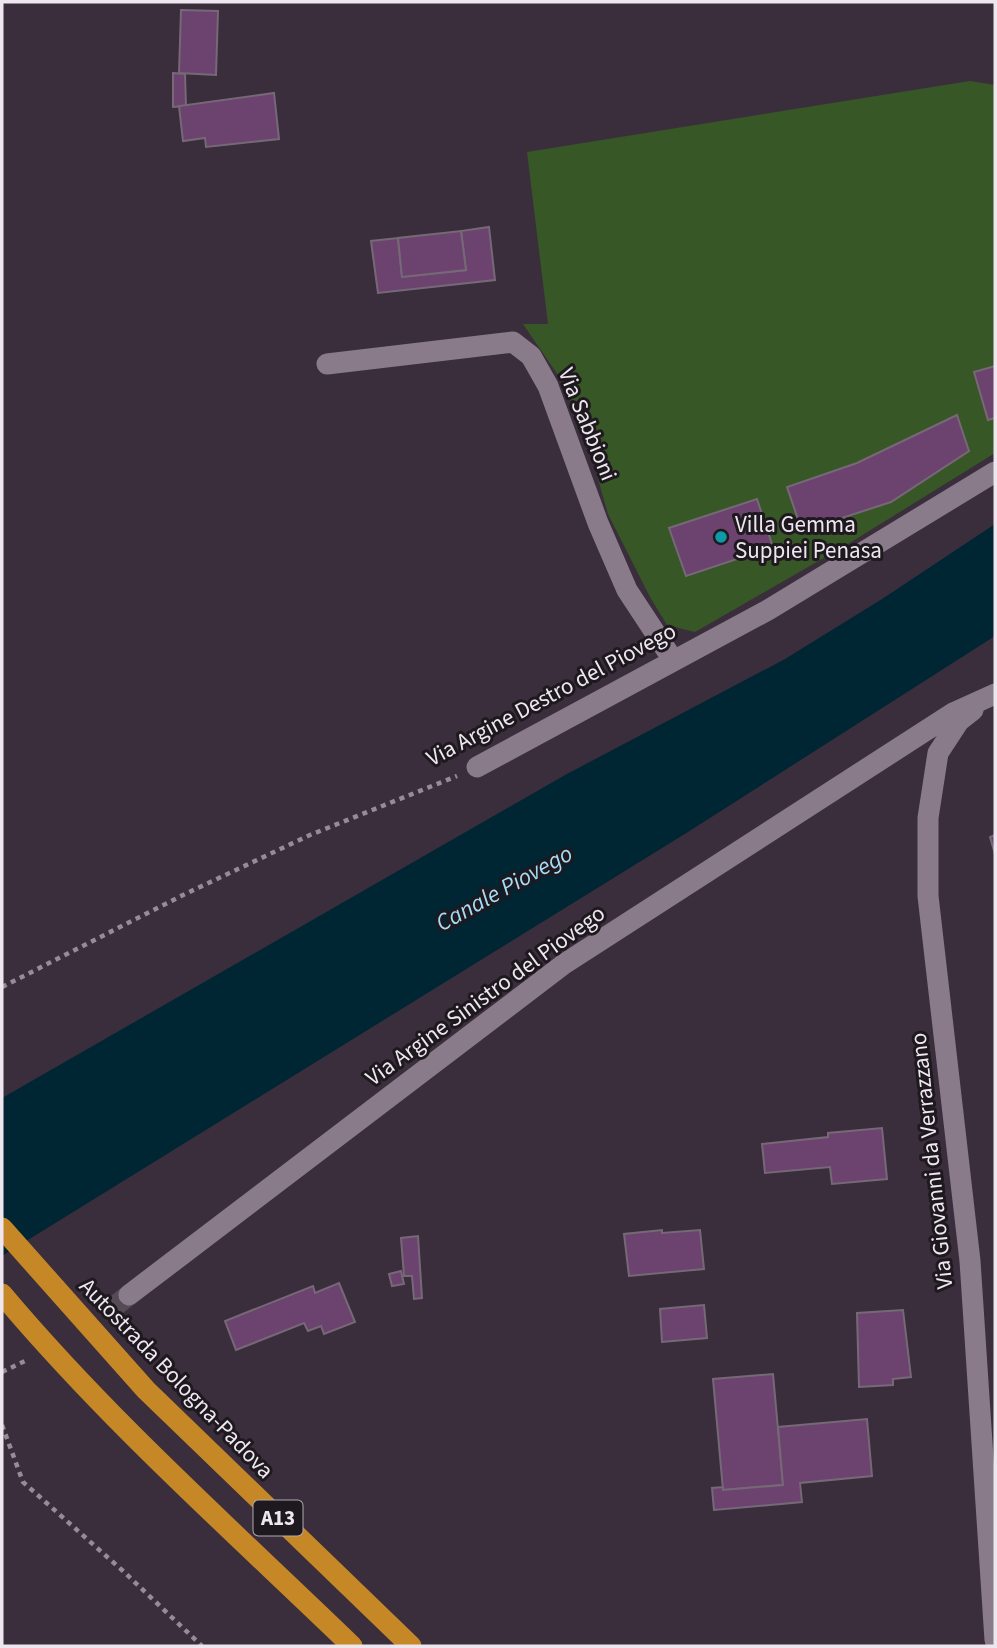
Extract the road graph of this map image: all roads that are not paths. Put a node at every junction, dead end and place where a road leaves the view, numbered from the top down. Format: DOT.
graph roads {
  1 [pos="327,364"];
  2 [pos="995,472"];
  3 [pos="673,660"];
  4 [pos="992,696"];
  5 [pos="477,767"];
  6 [pos="2,1228"];
  7 [pos="2,1294"];
  8 [pos="129,1296"];
  9 [pos="995,1640"];
  10 [pos="352,1646"];
  11 [pos="411,1646"];
  1 -- 3 [label="street, Via Sabbioni"];
  2 -- 3 [label="street, Via Argine Destro del Piovego"];
  3 -- 5 [label="street, Via Argine Destro del Piovego"];
  4 -- 8 [label="street, Via Argine Sinistro del Piovego"];
  4 -- 9 [label="street, Via Giovanni da Verrazzano"];
  6 -- 11 [label="highway, Autostrada Bologna-Padova / A13"];
  7 -- 10 [label="highway, A13"];
}
